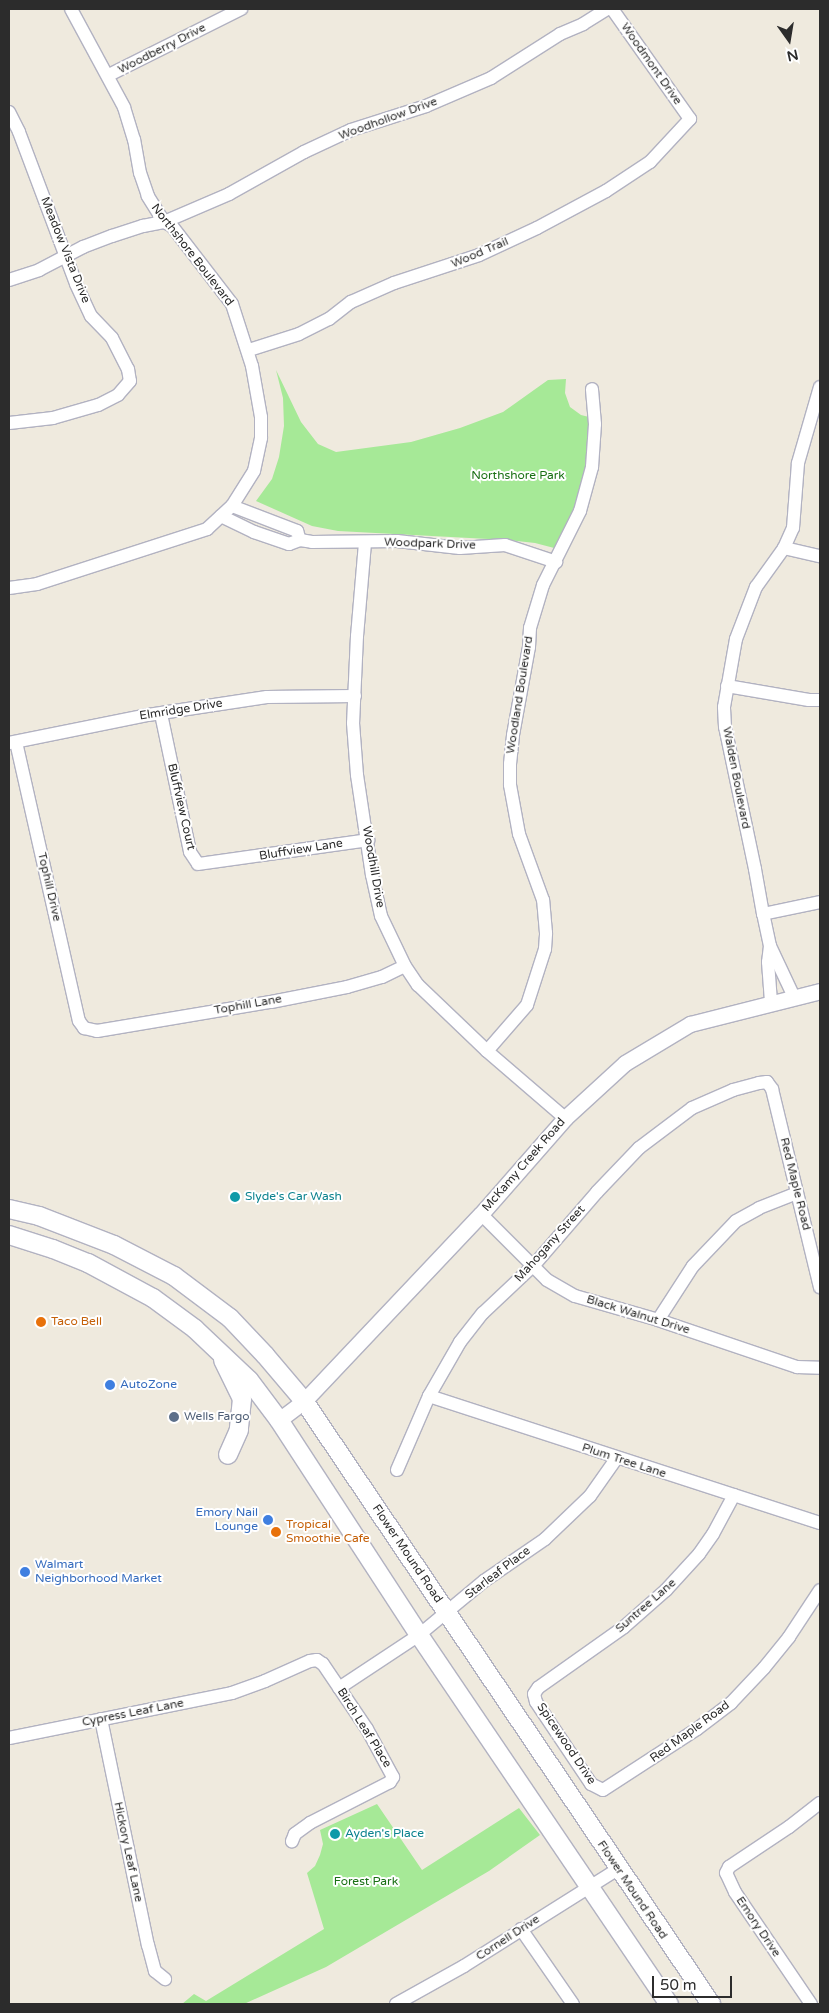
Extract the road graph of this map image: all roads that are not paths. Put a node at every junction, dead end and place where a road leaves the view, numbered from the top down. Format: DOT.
graph roads {
  1 [pos="71,9"];
  2 [pos="241,9"];
  3 [pos="607,9"];
  4 [pos="612,9"];
  5 [pos="109,75"];
  6 [pos="9,112"];
  7 [pos="690,119"];
  8 [pos="14,133"];
  9 [pos="164,222"];
  10 [pos="66,256"];
  11 [pos="9,280"];
  12 [pos="249,350"];
  13 [pos="592,389"];
  14 [pos="819,392"];
  15 [pos="9,423"];
  16 [pos="232,506"];
  17 [pos="221,516"];
  18 [pos="300,540"];
  19 [pos="365,543"];
  20 [pos="784,548"];
  21 [pos="820,556"];
  22 [pos="556,562"];
  23 [pos="9,588"];
  24 [pos="727,686"];
  25 [pos="355,696"];
  26 [pos="820,700"];
  27 [pos="161,714"];
  28 [pos="12,742"];
  29 [pos="368,840"];
  30 [pos="234,860"];
  31 [pos="820,902"];
  32 [pos="762,914"];
  33 [pos="770,946"];
  34 [pos="405,966"];
  35 [pos="820,991"];
  36 [pos="794,997"];
  37 [pos="771,1002"];
  38 [pos="88,1029"];
  39 [pos="487,1050"];
  40 [pos="767,1082"];
  41 [pos="565,1118"];
  42 [pos="797,1194"];
  43 [pos="9,1209"];
  44 [pos="481,1214"];
  45 [pos="9,1235"];
  46 [pos="114,1246"];
  47 [pos="534,1265"];
  48 [pos="104,1270"];
  49 [pos="820,1287"];
  50 [pos="658,1320"];
  51 [pos="218,1349"];
  52 [pos="820,1368"];
  53 [pos="429,1396"];
  54 [pos="304,1401"];
  55 [pos="279,1420"];
  56 [pos="228,1455"];
  57 [pos="616,1459"];
  58 [pos="397,1470"];
  59 [pos="734,1495"];
  60 [pos="820,1523"];
  61 [pos="820,1590"];
  62 [pos="447,1613"];
  63 [pos="419,1635"];
  64 [pos="256,1685"];
  65 [pos="339,1688"];
  66 [pos="534,1694"];
  67 [pos="101,1719"];
  68 [pos="9,1738"];
  69 [pos="603,1790"];
  70 [pos="820,1803"];
  71 [pos="292,1841"];
  72 [pos="618,1869"];
  73 [pos="588,1888"];
  74 [pos="522,1929"];
  75 [pos="165,1979"];
  76 [pos="396,2004"];
  77 [pos="573,2004"];
  78 [pos="668,2004"];
  79 [pos="711,2004"];
  80 [pos="811,2004"];
  1 -- 5 [label="street, Northshore Boulevard"];
  2 -- 5 [label="street, Woodberry Drive"];
  3 -- 9 [label="street, Woodhollow Drive"];
  4 -- 7 [label="street, Woodmont Drive"];
  5 -- 9 [label="street, Northshore Boulevard"];
  6 -- 8 [label="street, Meadow Vista Drive"];
  7 -- 12 [label="street, Wood Trail"];
  8 -- 10 [label="street, Meadow Vista Drive"];
  9 -- 10 [label="street, Woodhollow Drive"];
  9 -- 12 [label="street, Northshore Boulevard"];
  10 -- 11 [label="street, Woodhollow Drive"];
  10 -- 15 [label="street, Meadow Vista Drive"];
  12 -- 16 [label="street, Northshore Boulevard"];
  13 -- 22 [label="street, Woodland Boulevard"];
  14 -- 20 [label="street, Walden Boulevard"];
  16 -- 17 [label="street, Northshore Boulevard"];
  16 -- 18 [label="street"];
  17 -- 18 [label="street, Woodpark Drive"];
  17 -- 23 [label="street, Northshore Boulevard"];
  18 -- 19 [label="street, Woodpark Drive"];
  19 -- 22 [label="street, Woodpark Drive"];
  19 -- 25 [label="street, Woodhill Drive"];
  20 -- 21 [label="street"];
  20 -- 24 [label="street, Walden Boulevard"];
  22 -- 39 [label="street, Woodland Boulevard"];
  24 -- 26 [label="street"];
  24 -- 32 [label="street, Walden Boulevard"];
  25 -- 27 [label="street, Elmridge Drive"];
  25 -- 29 [label="street, Woodhill Drive"];
  27 -- 28 [label="street, Elmridge Drive"];
  27 -- 30 [label="street, Bluffview Court"];
  28 -- 38 [label="street, Tophill Drive"];
  29 -- 30 [label="street, Bluffview Lane"];
  29 -- 34 [label="street, Woodhill Drive"];
  31 -- 32 [label="street"];
  32 -- 33 [label="street, Walden Boulevard"];
  33 -- 36 [label="street, Walden Boulevard"];
  33 -- 37 [label="street, Walden Boulevard"];
  34 -- 38 [label="street, Tophill Lane"];
  34 -- 39 [label="street, Woodhill Drive"];
  35 -- 36 [label="street, McKamy Creek Road"];
  36 -- 37 [label="street, McKamy Creek Road"];
  37 -- 41 [label="street, McKamy Creek Road"];
  39 -- 41 [label="street, Woodhill Drive"];
  40 -- 42 [label="street, Red Maple Road"];
  40 -- 47 [label="street, Mahogany Street"];
  41 -- 44 [label="street, McKamy Creek Road"];
  42 -- 49 [label="street, Red Maple Road"];
  42 -- 50 [label="street"];
  43 -- 46 [label="main road, Flower Mound Road"];
  44 -- 47 [label="street, Black Walnut Drive"];
  44 -- 54 [label="street, McKamy Creek Road"];
  45 -- 48 [label="main road"];
  46 -- 48 [label="main road"];
  46 -- 54 [label="main road, Flower Mound Road"];
  47 -- 50 [label="street, Black Walnut Drive"];
  47 -- 53 [label="street, Mahogany Street"];
  48 -- 51 [label="main road"];
  50 -- 52 [label="street, Black Walnut Drive"];
  51 -- 55 [label="main road"];
  51 -- 56 [label="main road"];
  53 -- 57 [label="street, Plum Tree Lane"];
  53 -- 58 [label="street, Mahogany Street"];
  54 -- 55 [label="street, McKamy Creek Road"];
  54 -- 62 [label="main road, Flower Mound Road"];
  55 -- 63 [label="main road"];
  57 -- 59 [label="street, Plum Tree Lane"];
  57 -- 62 [label="street, Starleaf Place"];
  59 -- 60 [label="street, Plum Tree Lane"];
  59 -- 66 [label="street, Suntree Lane"];
  61 -- 69 [label="street, Red Maple Road"];
  62 -- 63 [label="street, Starleaf Place"];
  62 -- 72 [label="main road, Flower Mound Road"];
  63 -- 65 [label="street, Starleaf Place"];
  63 -- 73 [label="main road"];
  64 -- 65 [label="street, Birch Leaf Place"];
  64 -- 67 [label="street, Cypress Leaf Lane"];
  65 -- 71 [label="street, Birch Leaf Place"];
  66 -- 69 [label="street, Spicewood Drive"];
  67 -- 68 [label="street, Cypress Leaf Lane"];
  67 -- 75 [label="street, Hickory Leaf Lane"];
  70 -- 80 [label="street, Emory Drive"];
  72 -- 73 [label="street, Cornell Drive"];
  72 -- 79 [label="main road, Flower Mound Road"];
  73 -- 74 [label="street, Cornell Drive"];
  73 -- 78 [label="main road"];
  74 -- 76 [label="street, Cornell Drive"];
  74 -- 77 [label="street"];
}
